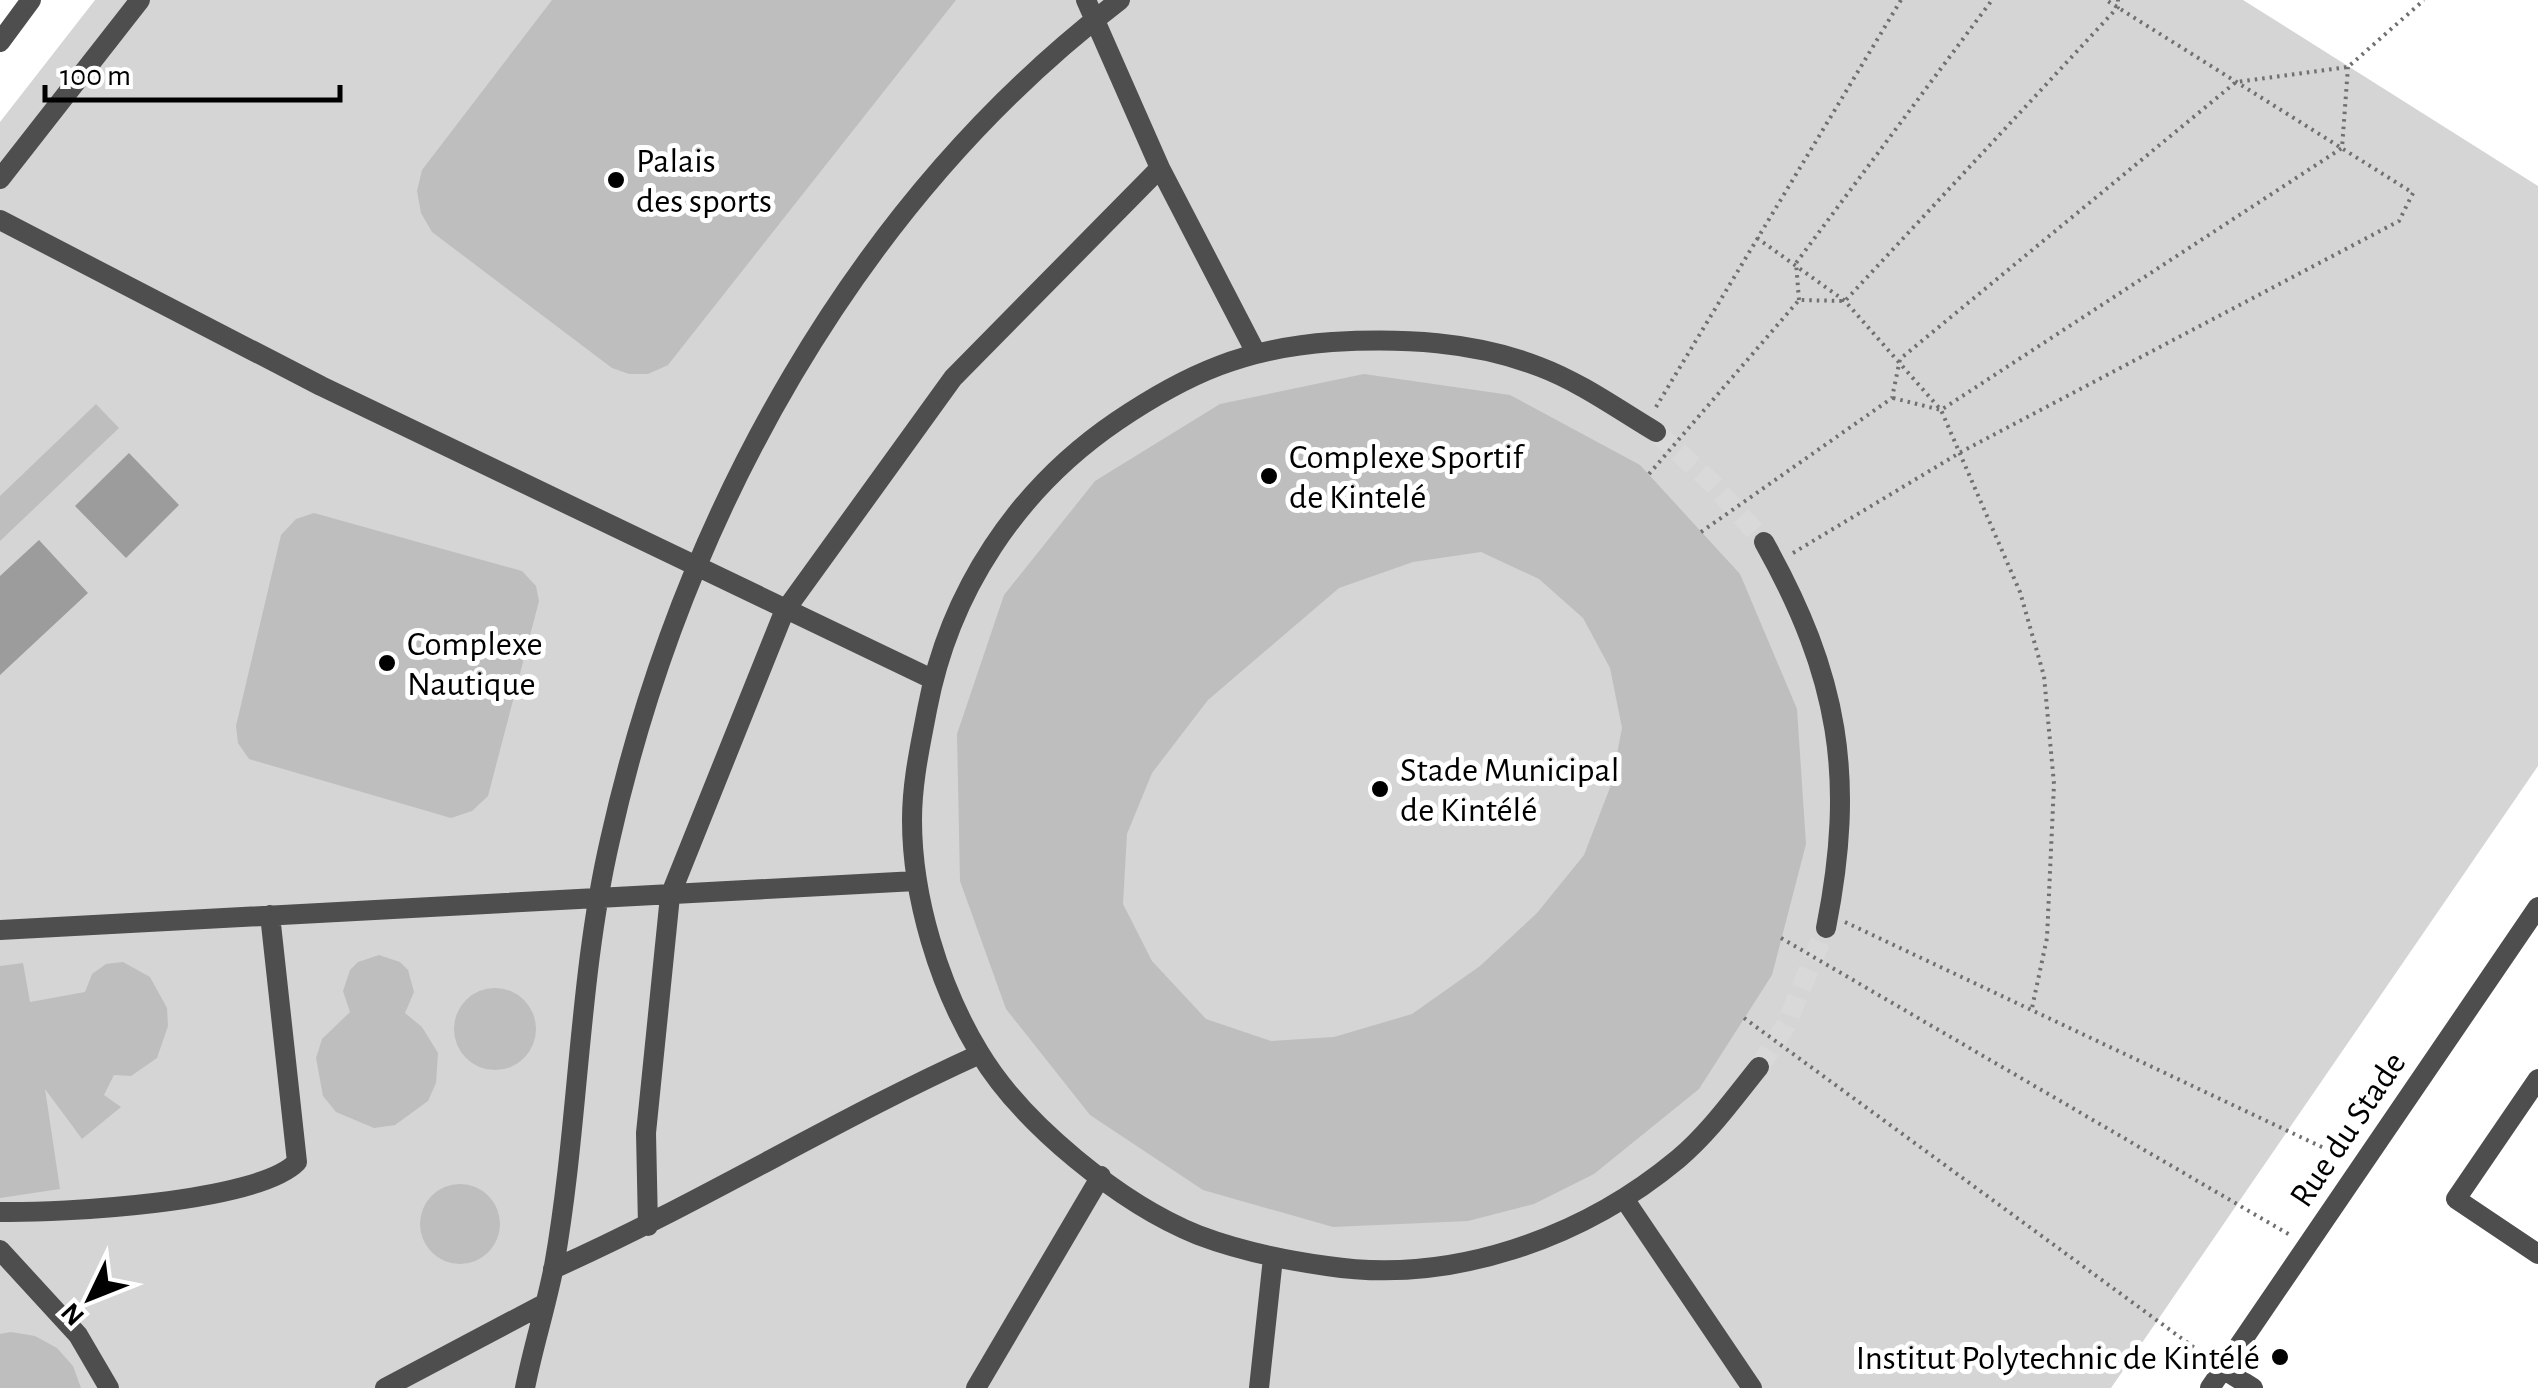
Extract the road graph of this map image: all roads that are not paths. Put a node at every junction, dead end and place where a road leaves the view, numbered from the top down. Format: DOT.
graph roads {
  1 [pos="32,0"];
  2 [pos="140,0"];
  3 [pos="1120,0"];
  4 [pos="1090,10"];
  5 [pos="0,42"];
  6 [pos="1160,168"];
  7 [pos="0,179"];
  8 [pos="0,220"];
  9 [pos="1255,351"];
  10 [pos="1650,429"];
  11 [pos="1764,542"];
  12 [pos="698,568"];
  13 [pos="784,612"];
  14 [pos="932,679"];
  15 [pos="916,881"];
  16 [pos="601,896"];
  17 [pos="670,896"];
  18 [pos="2538,908"];
  19 [pos="270,914"];
  20 [pos="1827,921"];
  21 [pos="0,930"];
  22 [pos="980,1054"];
  23 [pos="1759,1067"];
  24 [pos="2538,1079"];
  25 [pos="1101,1176"];
  26 [pos="1625,1200"];
  27 [pos="0,1212"];
  28 [pos="648,1226"];
  29 [pos="0,1250"];
  30 [pos="2538,1254"];
  31 [pos="1273,1258"];
  32 [pos="554,1269"];
  33 [pos="542,1305"];
  34 [pos="2223,1369"];
  35 [pos="109,1388"];
  36 [pos="385,1388"];
  37 [pos="525,1388"];
  38 [pos="976,1388"];
  39 [pos="1259,1388"];
  40 [pos="1752,1388"];
  41 [pos="2210,1388"];
  42 [pos="2253,1388"];
  1 -- 5 [label="street"];
  2 -- 7 [label="street"];
  3 -- 4 [label="street"];
  4 -- 6 [label="street"];
  4 -- 12 [label="street"];
  6 -- 9 [label="street"];
  6 -- 13 [label="street"];
  8 -- 12 [label="street"];
  9 -- 10 [label="street"];
  9 -- 14 [label="street"];
  11 -- 20 [label="street"];
  12 -- 13 [label="street"];
  12 -- 16 [label="street"];
  13 -- 14 [label="street"];
  13 -- 17 [label="street"];
  14 -- 15 [label="street"];
  15 -- 17 [label="street"];
  15 -- 22 [label="street"];
  16 -- 17 [label="street"];
  16 -- 19 [label="street"];
  16 -- 32 [label="street"];
  17 -- 28 [label="street"];
  18 -- 34 [label="street, Rue du Stade"];
  19 -- 21 [label="street"];
  19 -- 27 [label="street"];
  22 -- 25 [label="street"];
  22 -- 28 [label="street"];
  23 -- 26 [label="street"];
  24 -- 30 [label="street"];
  25 -- 31 [label="street"];
  25 -- 38 [label="street"];
  26 -- 31 [label="street"];
  26 -- 40 [label="street"];
  28 -- 32 [label="street"];
  29 -- 35 [label="street"];
  31 -- 39 [label="street"];
  32 -- 33 [label="street"];
  33 -- 36 [label="street"];
  33 -- 37 [label="street"];
  34 -- 41 [label="street, Rue du Stade"];
  34 -- 42 [label="street"];
}
